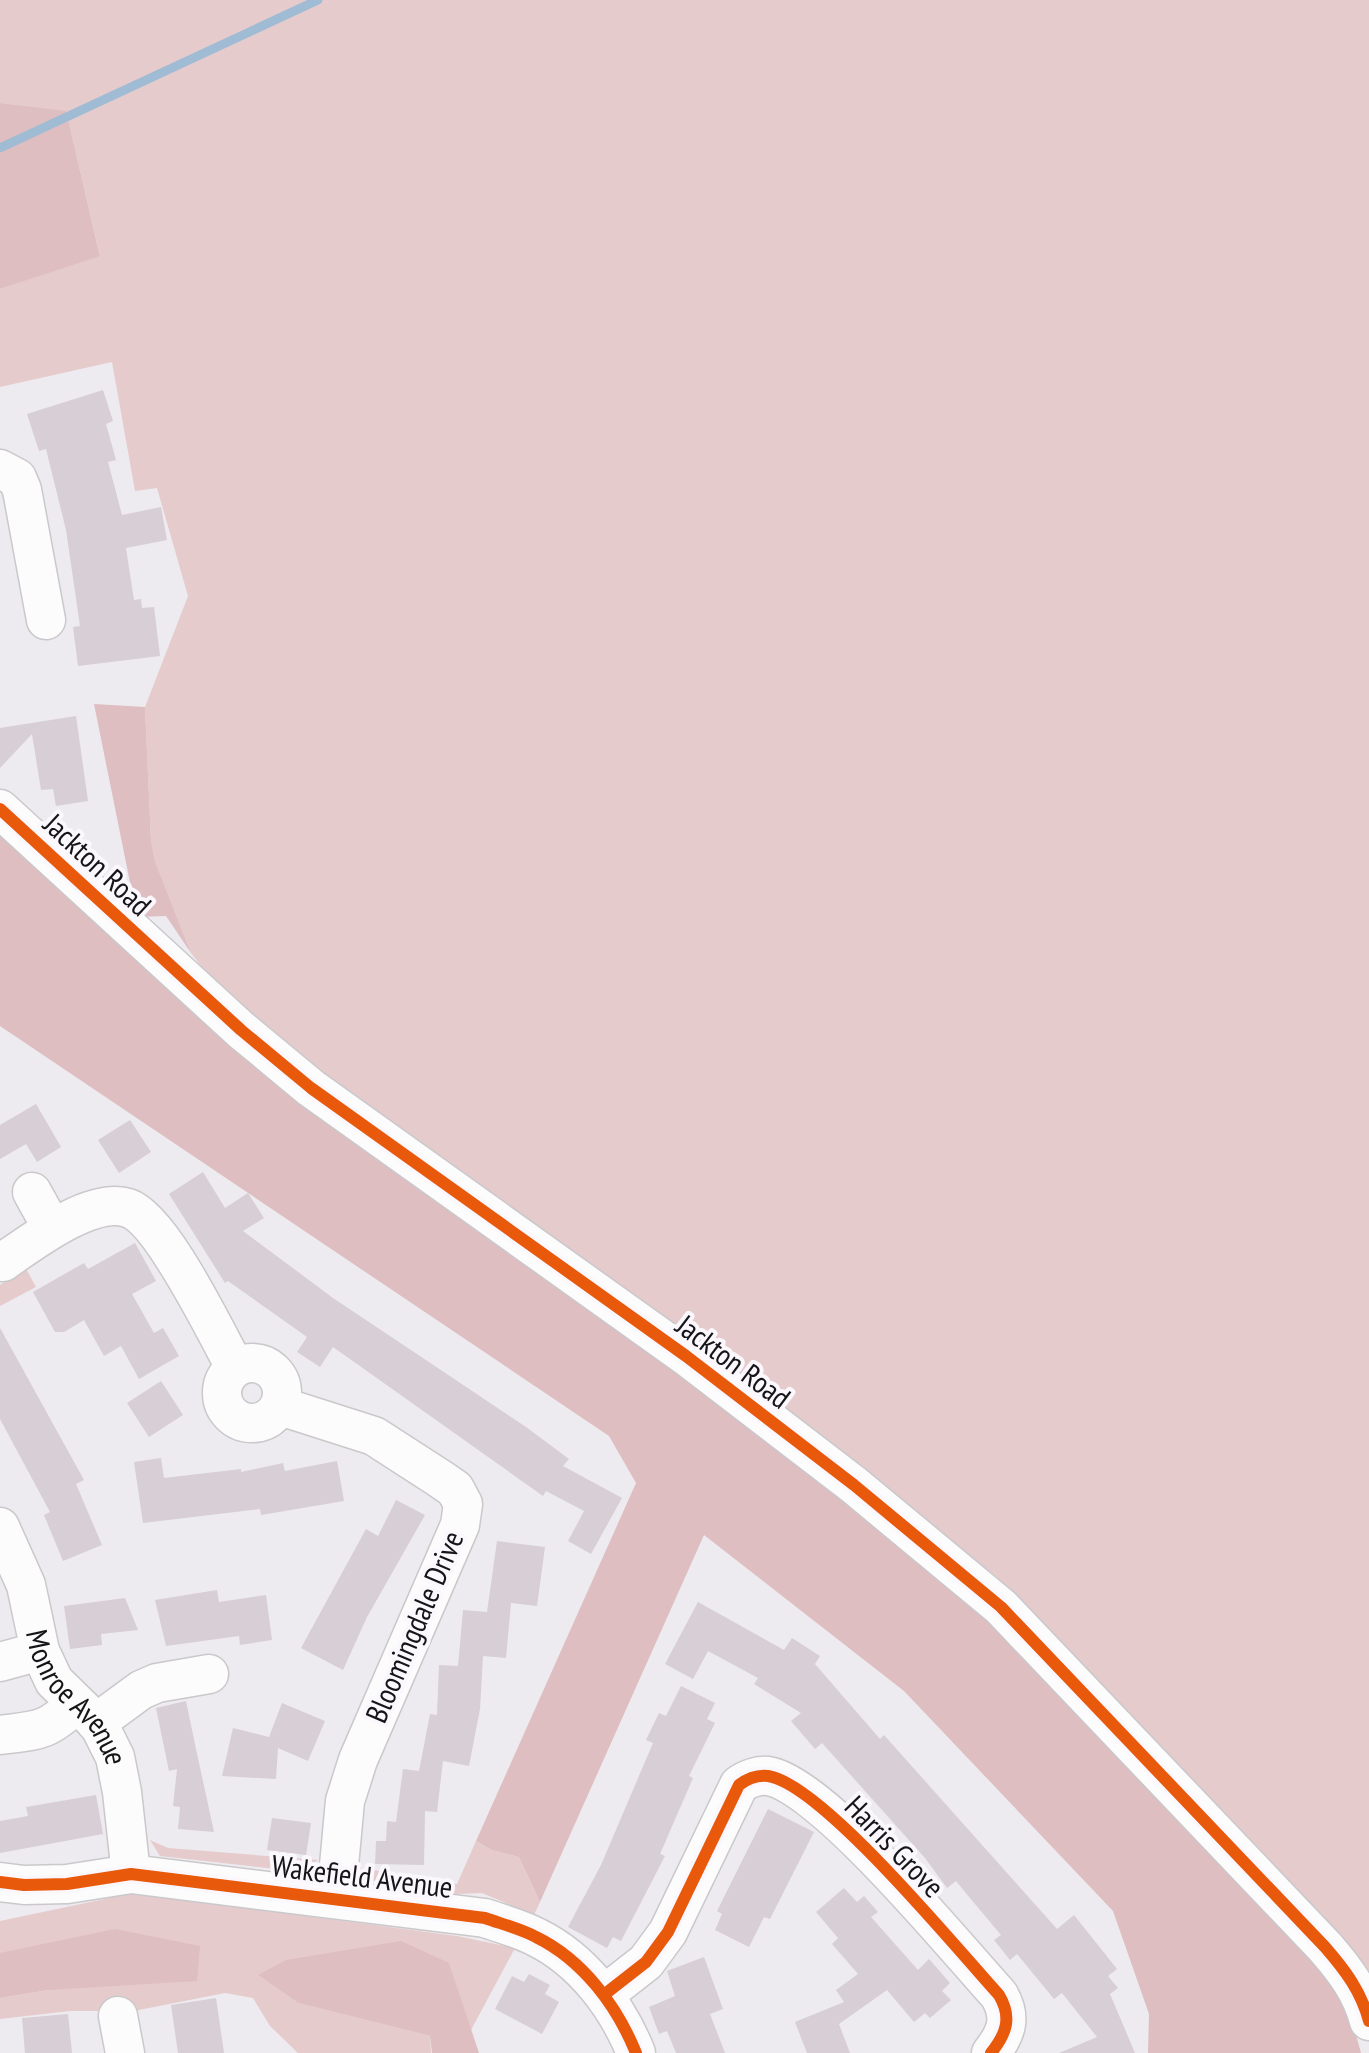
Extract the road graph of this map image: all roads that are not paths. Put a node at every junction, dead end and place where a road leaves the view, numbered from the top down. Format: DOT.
graph roads {
  1 [pos="0,468"];
  2 [pos="17,569"];
  3 [pos="46,620"];
  4 [pos="0,809"];
  5 [pos="32,1192"];
  6 [pos="52,1228"];
  7 [pos="3,1262"];
  8 [pos="0,1527"];
  9 [pos="40,1651"];
  10 [pos="0,1662"];
  11 [pos="209,1674"];
  12 [pos="86,1714"];
  13 [pos="0,1735"];
  14 [pos="131,1874"];
  15 [pos="8,1887"];
  16 [pos="336,1898"];
  17 [pos="605,1994"];
  18 [pos="118,2016"];
  19 [pos="1369,2021"];
  20 [pos="125,2053"];
  21 [pos="636,2053"];
  22 [pos="991,2053"];
  1 -- 2 [label="street"];
  2 -- 3 [label="street"];
  4 -- 19 [label="street, Jackton Road"];
  5 -- 6 [label="street"];
  6 -- 7 [label="street, Bloomingdale Drive"];
  6 -- 16 [label="street, Bloomingdale Drive"];
  8 -- 9 [label="street, Monroe Avenue"];
  9 -- 10 [label="street"];
  9 -- 12 [label="street, Monroe Avenue"];
  11 -- 12 [label="street"];
  12 -- 13 [label="street"];
  12 -- 14 [label="street, Monroe Avenue"];
  14 -- 15 [label="street, Wakefield Avenue"];
  14 -- 16 [label="street, Wakefield Avenue"];
  16 -- 17 [label="street, Wakefield Avenue"];
  17 -- 21 [label="street, Wakefield Avenue"];
  17 -- 22 [label="street, Harris Grove"];
  18 -- 20 [label="street"];
}
